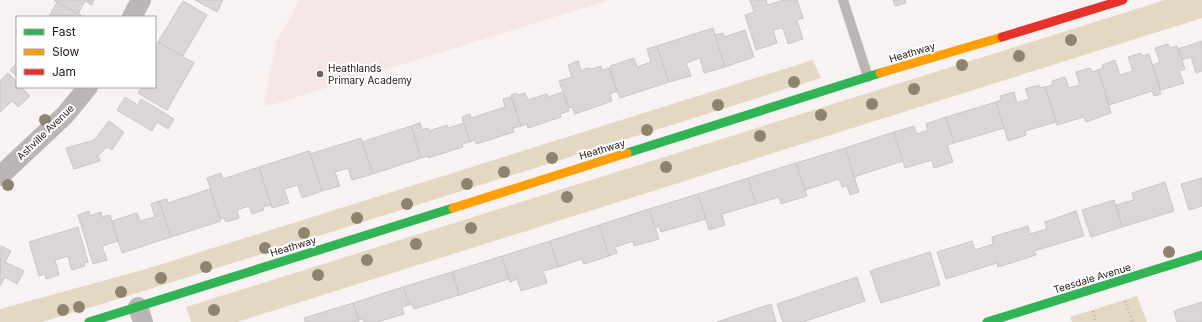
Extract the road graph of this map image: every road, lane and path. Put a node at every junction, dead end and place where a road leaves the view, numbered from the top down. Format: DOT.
graph roads {
  1 [pos="141,0"];
  2 [pos="843,0"];
  3 [pos="1123,0"];
  4 [pos="133,16"];
  5 [pos="868,77"];
  6 [pos="87,88"];
  7 [pos="0,176"];
  8 [pos="1202,255"];
  9 [pos="141,314"];
  10 [pos="89,322"];
  11 [pos="987,322"];
  1 -- 4 [label="street"];
  2 -- 5 [label="lane"];
  3 -- 5 [label="street, Heathway"];
  5 -- 9 [label="street, Heathway"];
  6 -- 7 [label="street, Ashville Avenue"];
  8 -- 11 [label="street, Teesdale Avenue"];
  9 -- 10 [label="street, Heathway"];
}
